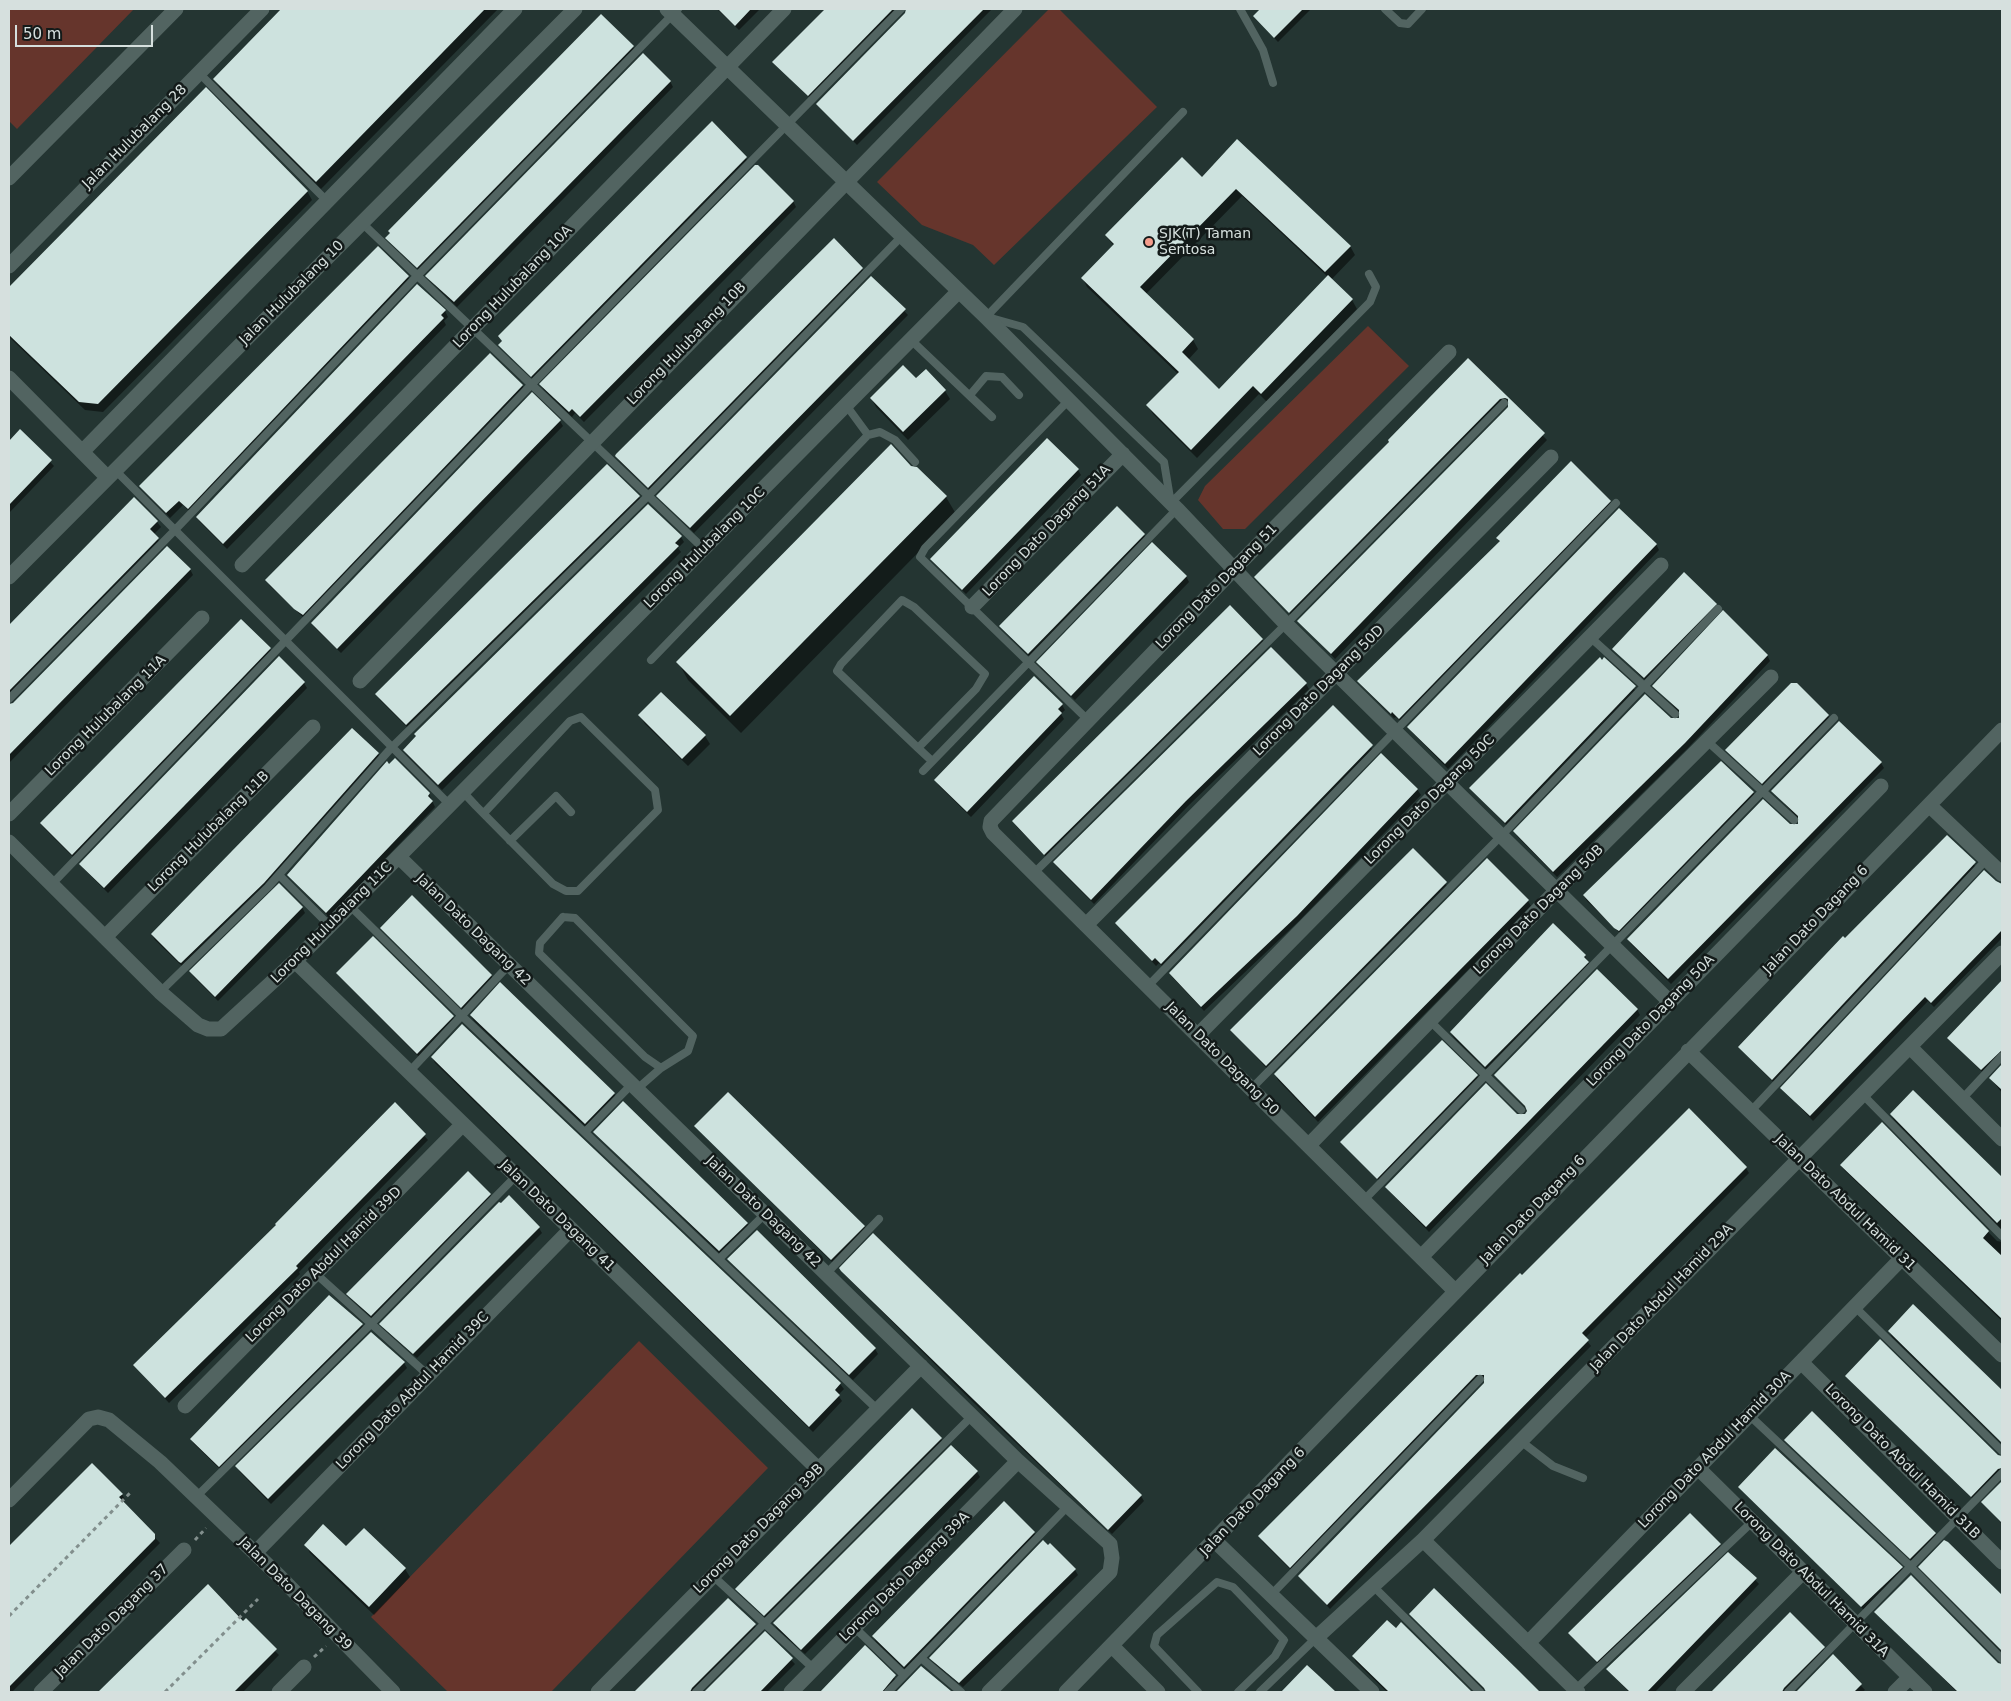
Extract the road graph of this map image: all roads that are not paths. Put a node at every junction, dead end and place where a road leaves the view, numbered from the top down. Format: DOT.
graph roads {
  1 [pos="176,9"];
  2 [pos="262,9"];
  3 [pos="515,9"];
  4 [pos="575,9"];
  5 [pos="784,9"];
  6 [pos="900,9"];
  7 [pos="1015,9"];
  8 [pos="1240,9"];
  9 [pos="1385,9"];
  10 [pos="1422,9"];
  11 [pos="673,11"];
  12 [pos="727,67"];
  13 [pos="199,73"];
  14 [pos="1273,83"];
  15 [pos="1183,112"];
  16 [pos="787,125"];
  17 [pos="9,178"];
  18 [pos="846,182"];
  19 [pos="327,201"];
  20 [pos="362,223"];
  21 [pos="902,236"];
  22 [pos="9,266"];
  23 [pos="1369,274"];
  24 [pos="417,276"];
  25 [pos="959,291"];
  26 [pos="986,317"];
  27 [pos="473,329"];
  28 [pos="911,340"];
  29 [pos="1449,352"];
  30 [pos="9,378"];
  31 [pos="531,385"];
  32 [pos="970,395"];
  33 [pos="1018,395"];
  34 [pos="1069,400"];
  35 [pos="1504,403"];
  36 [pos="846,404"];
  37 [pos="992,417"];
  38 [pos="868,434"];
  39 [pos="592,442"];
  40 [pos="82,452"];
  41 [pos="1122,454"];
  42 [pos="1551,457"];
  43 [pos="915,462"];
  44 [pos="111,474"];
  45 [pos="648,496"];
  46 [pos="1616,503"];
  47 [pos="1174,506"];
  48 [pos="175,530"];
  49 [pos="704,549"];
  50 [pos="242,565"];
  51 [pos="1661,565"];
  52 [pos="1234,569"];
  53 [pos="9,577"];
  54 [pos="972,608"];
  55 [pos="1718,609"];
  56 [pos="202,618"];
  57 [pos="1286,624"];
  58 [pos="1590,637"];
  59 [pos="285,640"];
  60 [pos="651,660"];
  61 [pos="1028,661"];
  62 [pos="1336,673"];
  63 [pos="1771,677"];
  64 [pos="360,681"];
  65 [pos="1645,686"];
  66 [pos="9,699"];
  67 [pos="1675,714"];
  68 [pos="1834,718"];
  69 [pos="1088,720"];
  70 [pos="312,727"];
  71 [pos="2002,730"];
  72 [pos="1395,731"];
  73 [pos="1707,741"];
  74 [pos="392,747"];
  75 [pos="918,748"];
  76 [pos="932,761"];
  77 [pos="923,771"];
  78 [pos="1447,782"];
  79 [pos="1881,786"];
  80 [pos="1763,791"];
  81 [pos="463,792"];
  82 [pos="450,805"];
  83 [pos="1928,805"];
  84 [pos="571,812"];
  85 [pos="484,813"];
  86 [pos="9,814"];
  87 [pos="1794,820"];
  88 [pos="990,827"];
  89 [pos="1501,836"];
  90 [pos="510,841"];
  91 [pos="9,842"];
  92 [pos="399,857"];
  93 [pos="1987,859"];
  94 [pos="1034,872"];
  95 [pos="2002,874"];
  96 [pos="278,875"];
  97 [pos="52,884"];
  98 [pos="1557,890"];
  99 [pos="350,906"];
  100 [pos="1087,924"];
  101 [pos="330,926"];
  102 [pos="106,937"];
  103 [pos="1611,944"];
  104 [pos="2002,954"];
  105 [pos="295,961"];
  106 [pos="509,965"];
  107 [pos="1148,986"];
  108 [pos="160,992"];
  109 [pos="1670,1002"];
  110 [pos="462,1016"];
  111 [pos="1430,1021"];
  112 [pos="1198,1035"];
  113 [pos="1910,1047"];
  114 [pos="1688,1051"];
  115 [pos="2002,1056"];
  116 [pos="661,1068"];
  117 [pos="409,1072"];
  118 [pos="1485,1075"];
  119 [pos="634,1087"];
  120 [pos="1252,1088"];
  121 [pos="1863,1095"];
  122 [pos="1962,1099"];
  123 [pos="1520,1110"];
  124 [pos="1751,1111"];
  125 [pos="463,1124"];
  126 [pos="585,1132"];
  127 [pos="2002,1139"];
  128 [pos="1309,1146"];
  129 [pos="1800,1159"];
  130 [pos="516,1176"];
  131 [pos="1364,1200"];
  132 [pos="765,1214"];
  133 [pos="878,1219"];
  134 [pos="571,1229"];
  135 [pos="2002,1236"];
  136 [pos="1421,1257"];
  137 [pos="1902,1258"];
  138 [pos="719,1259"];
  139 [pos="315,1273"];
  140 [pos="826,1274"];
  141 [pos="1455,1291"];
  142 [pos="1855,1307"];
  143 [pos="371,1324"];
  144 [pos="2002,1354"];
  145 [pos="1801,1362"];
  146 [pos="921,1366"];
  147 [pos="428,1376"];
  148 [pos="1480,1379"];
  149 [pos="185,1406"];
  150 [pos="878,1410"];
  151 [pos="1749,1415"];
  152 [pos="972,1416"];
  153 [pos="1522,1442"];
  154 [pos="2002,1450"];
  155 [pos="1018,1461"];
  156 [pos="1698,1468"];
  157 [pos="819,1470"];
  158 [pos="2002,1473"];
  159 [pos="1583,1478"];
  160 [pos="196,1497"];
  161 [pos="9,1500"];
  162 [pos="1069,1505"];
  163 [pos="1958,1518"];
  164 [pos="1752,1522"];
  165 [pos="1423,1540"];
  166 [pos="1215,1541"];
  167 [pos="184,1550"];
  168 [pos="255,1553"];
  169 [pos="2002,1562"];
  170 [pos="1911,1567"];
  171 [pos="1803,1572"];
  172 [pos="713,1576"];
  173 [pos="1373,1586"];
  174 [pos="1271,1595"];
  175 [pos="765,1624"];
  176 [pos="1855,1624"];
  177 [pos="855,1628"];
  178 [pos="1316,1638"];
  179 [pos="1528,1643"];
  180 [pos="1112,1646"];
  181 [pos="920,1658"];
  182 [pos="2002,1659"];
  183 [pos="304,1667"];
  184 [pos="814,1669"];
  185 [pos="904,1675"];
  186 [pos="1909,1678"];
  187 [pos="1576,1691"];
  188 [pos="41,1692"];
  189 [pos="279,1692"];
  190 [pos="393,1692"];
  191 [pos="598,1692"];
  192 [pos="696,1692"];
  193 [pos="791,1692"];
  194 [pos="888,1692"];
  195 [pos="961,1692"];
  196 [pos="989,1692"];
  197 [pos="1066,1692"];
  198 [pos="1158,1692"];
  199 [pos="1198,1692"];
  200 [pos="1238,1692"];
  201 [pos="1260,1692"];
  202 [pos="1372,1692"];
  203 [pos="1480,1692"];
  204 [pos="1683,1692"];
  205 [pos="1788,1692"];
  206 [pos="1895,1692"];
  207 [pos="1924,1692"];
  1 -- 17 [label="street"];
  2 -- 13 [label="street, Jalan Hulubalang 28"];
  3 -- 19 [label="street"];
  4 -- 20 [label="street, Jalan Hulubalang 10"];
  5 -- 12 [label="street, Lorong Hulubalang 10A"];
  6 -- 16 [label="lane"];
  7 -- 18 [label="street, Lorong Hulubalang 10B"];
  8 -- 14 [label="lane"];
  9 -- 10 [label="lane"];
  11 -- 12 [label="street"];
  11 -- 24 [label="lane"];
  12 -- 16 [label="street"];
  12 -- 27 [label="street, Lorong Hulubalang 10A"];
  13 -- 19 [label="lane"];
  13 -- 22 [label="street, Jalan Hulubalang 28"];
  15 -- 26 [label="lane"];
  16 -- 18 [label="street"];
  16 -- 31 [label="lane"];
  18 -- 21 [label="street"];
  18 -- 39 [label="street, Lorong Hulubalang 10B"];
  19 -- 40 [label="street"];
  20 -- 24 [label="lane"];
  20 -- 44 [label="street, Jalan Hulubalang 10"];
  21 -- 25 [label="street"];
  21 -- 45 [label="lane"];
  23 -- 47 [label="lane"];
  24 -- 27 [label="lane"];
  24 -- 48 [label="lane"];
  25 -- 26 [label="street"];
  25 -- 28 [label="street, Lorong Hulubalang 10C"];
  26 -- 34 [label="street"];
  26 -- 47 [label="lane"];
  27 -- 31 [label="lane"];
  27 -- 50 [label="street, Lorong Hulubalang 10A"];
  28 -- 32 [label="lane"];
  28 -- 36 [label="street, Lorong Hulubalang 10C"];
  29 -- 52 [label="street, Lorong Dato Dagang 51"];
  30 -- 40 [label="street"];
  31 -- 39 [label="lane"];
  31 -- 59 [label="lane"];
  32 -- 33 [label="lane"];
  32 -- 37 [label="lane"];
  34 -- 41 [label="street"];
  34 -- 54 [label="lane"];
  35 -- 57 [label="lane"];
  36 -- 38 [label="lane"];
  36 -- 49 [label="street, Lorong Hulubalang 10C"];
  38 -- 43 [label="lane"];
  38 -- 60 [label="lane"];
  39 -- 45 [label="lane"];
  39 -- 64 [label="street, Lorong Hulubalang 10B"];
  40 -- 44 [label="street"];
  41 -- 47 [label="street"];
  41 -- 54 [label="street, Lorong Dato Dagang 51A"];
  42 -- 62 [label="street, Lorong Dato Dagang 50D"];
  44 -- 48 [label="lane"];
  44 -- 53 [label="street, Jalan Hulubalang 10"];
  45 -- 49 [label="lane"];
  45 -- 74 [label="lane"];
  46 -- 72 [label="lane"];
  47 -- 52 [label="street"];
  47 -- 61 [label="lane"];
  48 -- 59 [label="lane"];
  48 -- 66 [label="lane"];
  49 -- 81 [label="street, Lorong Hulubalang 10C"];
  51 -- 58 [label="street, Lorong Dato Dagang 50C"];
  52 -- 57 [label="street"];
  52 -- 69 [label="street, Lorong Dato Dagang 51"];
  54 -- 61 [label="lane"];
  55 -- 65 [label="lane"];
  56 -- 86 [label="street, Lorong Hulubalang 11A"];
  57 -- 62 [label="street"];
  57 -- 94 [label="lane"];
  58 -- 65 [label="lane"];
  58 -- 78 [label="street, Lorong Dato Dagang 50C"];
  59 -- 74 [label="lane"];
  59 -- 97 [label="lane"];
  61 -- 69 [label="lane"];
  61 -- 76 [label="lane"];
  62 -- 72 [label="street"];
  62 -- 100 [label="street, Lorong Dato Dagang 50D"];
  63 -- 73 [label="street, Lorong Dato Dagang 50B"];
  65 -- 67 [label="lane"];
  65 -- 89 [label="lane"];
  68 -- 80 [label="lane"];
  69 -- 88 [label="street, Lorong Dato Dagang 51"];
  70 -- 102 [label="street, Lorong Hulubalang 11B"];
  71 -- 83 [label="street, Jalan Dato Dagang 6"];
  72 -- 78 [label="street"];
  72 -- 107 [label="lane"];
  73 -- 80 [label="lane"];
  73 -- 98 [label="street, Lorong Dato Dagang 50B"];
  74 -- 82 [label="lane"];
  74 -- 96 [label="lane"];
  75 -- 75 [label="lane"];
  75 -- 76 [label="lane"];
  76 -- 77 [label="lane"];
  78 -- 89 [label="street"];
  78 -- 112 [label="street, Lorong Dato Dagang 50C"];
  79 -- 109 [label="street, Lorong Dato Dagang 50A"];
  80 -- 87 [label="lane"];
  80 -- 103 [label="lane"];
  81 -- 82 [label="street, Lorong Hulubalang 10C"];
  81 -- 85 [label="lane"];
  82 -- 92 [label="street, Lorong Hulubalang 11C"];
  83 -- 93 [label="street"];
  83 -- 114 [label="street, Jalan Dato Dagang 6"];
  84 -- 90 [label="lane"];
  85 -- 90 [label="lane"];
  85 -- 90 [label="lane"];
  88 -- 94 [label="street, Jalan Dato Dagang 50"];
  89 -- 98 [label="street"];
  89 -- 120 [label="lane"];
  91 -- 97 [label="street"];
  92 -- 99 [label="street, Lorong Hulubalang 11C"];
  92 -- 106 [label="street, Jalan Dato Dagang 42"];
  93 -- 95 [label="street"];
  93 -- 124 [label="lane"];
  94 -- 100 [label="street, Jalan Dato Dagang 50"];
  96 -- 101 [label="lane"];
  96 -- 108 [label="lane"];
  97 -- 102 [label="street"];
  98 -- 103 [label="street"];
  98 -- 111 [label="street, Lorong Dato Dagang 50B"];
  99 -- 101 [label="street, Lorong Hulubalang 11C"];
  99 -- 110 [label="lane"];
  100 -- 107 [label="street, Jalan Dato Dagang 50"];
  101 -- 105 [label="street, Lorong Hulubalang 11C"];
  102 -- 108 [label="street"];
  103 -- 109 [label="street"];
  103 -- 118 [label="lane"];
  104 -- 113 [label="street, Jalan Dato Abdul Hamid 29A"];
  105 -- 108 [label="street, Lorong Hulubalang 11C"];
  105 -- 117 [label="street, Jalan Dato Dagang 41"];
  106 -- 110 [label="lane"];
  106 -- 119 [label="street, Jalan Dato Dagang 42"];
  107 -- 112 [label="street, Jalan Dato Dagang 50"];
  109 -- 136 [label="street, Lorong Dato Dagang 50A"];
  110 -- 117 [label="lane"];
  110 -- 126 [label="lane"];
  111 -- 118 [label="lane"];
  111 -- 128 [label="street, Lorong Dato Dagang 50B"];
  112 -- 120 [label="street, Jalan Dato Dagang 50"];
  113 -- 121 [label="street, Jalan Dato Abdul Hamid 29A"];
  113 -- 122 [label="street"];
  114 -- 124 [label="street, Jalan Dato Abdul Hamid 31"];
  114 -- 141 [label="street, Jalan Dato Dagang 6"];
  115 -- 122 [label="lane"];
  116 -- 116 [label="lane"];
  116 -- 119 [label="lane"];
  117 -- 125 [label="street, Jalan Dato Dagang 41"];
  118 -- 123 [label="lane"];
  118 -- 131 [label="lane"];
  119 -- 126 [label="lane"];
  119 -- 132 [label="street, Jalan Dato Dagang 42"];
  120 -- 128 [label="street, Jalan Dato Dagang 50"];
  121 -- 129 [label="street, Jalan Dato Abdul Hamid 29A"];
  121 -- 135 [label="lane"];
  122 -- 127 [label="street"];
  124 -- 129 [label="street, Jalan Dato Abdul Hamid 31"];
  125 -- 130 [label="street, Jalan Dato Dagang 41"];
  125 -- 139 [label="street, Lorong Dato Abdul Hamid 39D"];
  126 -- 138 [label="lane"];
  128 -- 131 [label="street, Jalan Dato Dagang 50"];
  129 -- 137 [label="street, Jalan Dato Abdul Hamid 31"];
  129 -- 153 [label="street, Jalan Dato Abdul Hamid 29A"];
  130 -- 134 [label="street, Jalan Dato Dagang 41"];
  130 -- 143 [label="lane"];
  131 -- 136 [label="street, Jalan Dato Dagang 50"];
  132 -- 138 [label="lane"];
  132 -- 140 [label="street, Jalan Dato Dagang 42"];
  133 -- 140 [label="lane"];
  134 -- 147 [label="street, Lorong Dato Abdul Hamid 39C"];
  134 -- 157 [label="street, Jalan Dato Dagang 41"];
  136 -- 141 [label="street, Jalan Dato Dagang 50"];
  137 -- 142 [label="street, Lorong Dato Abdul Hamid 30A"];
  137 -- 144 [label="street, Jalan Dato Abdul Hamid 31"];
  138 -- 150 [label="lane"];
  139 -- 143 [label="lane"];
  139 -- 149 [label="street, Lorong Dato Abdul Hamid 39D"];
  140 -- 146 [label="street, Jalan Dato Dagang 42"];
  141 -- 166 [label="street, Jalan Dato Dagang 6"];
  142 -- 145 [label="street, Lorong Dato Abdul Hamid 30A"];
  142 -- 154 [label="lane"];
  143 -- 147 [label="lane"];
  143 -- 160 [label="lane"];
  145 -- 151 [label="street, Lorong Dato Abdul Hamid 30A"];
  145 -- 163 [label="street, Lorong Dato Abdul Hamid 31B"];
  146 -- 150 [label="street, Lorong Dato Dagang 39B"];
  146 -- 152 [label="street, Jalan Dato Dagang 42"];
  147 -- 168 [label="street, Lorong Dato Abdul Hamid 39C"];
  148 -- 174 [label="lane"];
  150 -- 157 [label="street, Lorong Dato Dagang 39B"];
  151 -- 156 [label="street, Lorong Dato Abdul Hamid 30A"];
  151 -- 170 [label="lane"];
  152 -- 155 [label="street, Jalan Dato Dagang 42"];
  152 -- 175 [label="lane"];
  153 -- 159 [label="lane"];
  153 -- 165 [label="street, Jalan Dato Abdul Hamid 29A"];
  155 -- 162 [label="street, Jalan Dato Dagang 42"];
  155 -- 177 [label="street, Lorong Dato Dagang 39A"];
  156 -- 164 [label="street, Lorong Dato Abdul Hamid 31A"];
  156 -- 179 [label="street, Lorong Dato Abdul Hamid 30A"];
  157 -- 172 [label="street, Lorong Dato Dagang 39B"];
  158 -- 163 [label="lane"];
  160 -- 161 [label="street, Jalan Dato Dagang 39"];
  160 -- 168 [label="street, Jalan Dato Dagang 39"];
  162 -- 181 [label="lane"];
  162 -- 196 [label="street, Jalan Dato Dagang 42"];
  163 -- 169 [label="street, Lorong Dato Abdul Hamid 31B"];
  163 -- 170 [label="lane"];
  164 -- 171 [label="street, Lorong Dato Abdul Hamid 31A"];
  164 -- 187 [label="lane"];
  165 -- 173 [label="street, Jalan Dato Abdul Hamid 29A"];
  165 -- 179 [label="street"];
  166 -- 174 [label="street"];
  166 -- 180 [label="street, Jalan Dato Dagang 6"];
  167 -- 188 [label="street, Jalan Dato Dagang 37"];
  168 -- 190 [label="street, Jalan Dato Dagang 39"];
  170 -- 176 [label="lane"];
  170 -- 182 [label="lane"];
  171 -- 176 [label="street, Lorong Dato Abdul Hamid 31A"];
  171 -- 204 [label="street"];
  172 -- 175 [label="lane"];
  172 -- 191 [label="street, Lorong Dato Dagang 39B"];
  173 -- 178 [label="street, Jalan Dato Abdul Hamid 29A"];
  173 -- 203 [label="lane"];
  174 -- 178 [label="street"];
  175 -- 184 [label="lane"];
  175 -- 192 [label="lane"];
  176 -- 186 [label="street, Lorong Dato Abdul Hamid 31A"];
  176 -- 205 [label="lane"];
  177 -- 184 [label="street, Lorong Dato Dagang 39A"];
  177 -- 185 [label="lane"];
  178 -- 201 [label="lane"];
  178 -- 202 [label="street"];
  179 -- 187 [label="street"];
  180 -- 197 [label="street, Jalan Dato Dagang 6"];
  180 -- 198 [label="street"];
  181 -- 185 [label="lane"];
  181 -- 195 [label="lane"];
  183 -- 189 [label="street"];
  184 -- 193 [label="street, Lorong Dato Dagang 39A"];
  185 -- 194 [label="lane"];
  186 -- 206 [label="street"];
  186 -- 207 [label="street, Lorong Dato Abdul Hamid 31A"];
  199 -- 200 [label="lane"];
}
